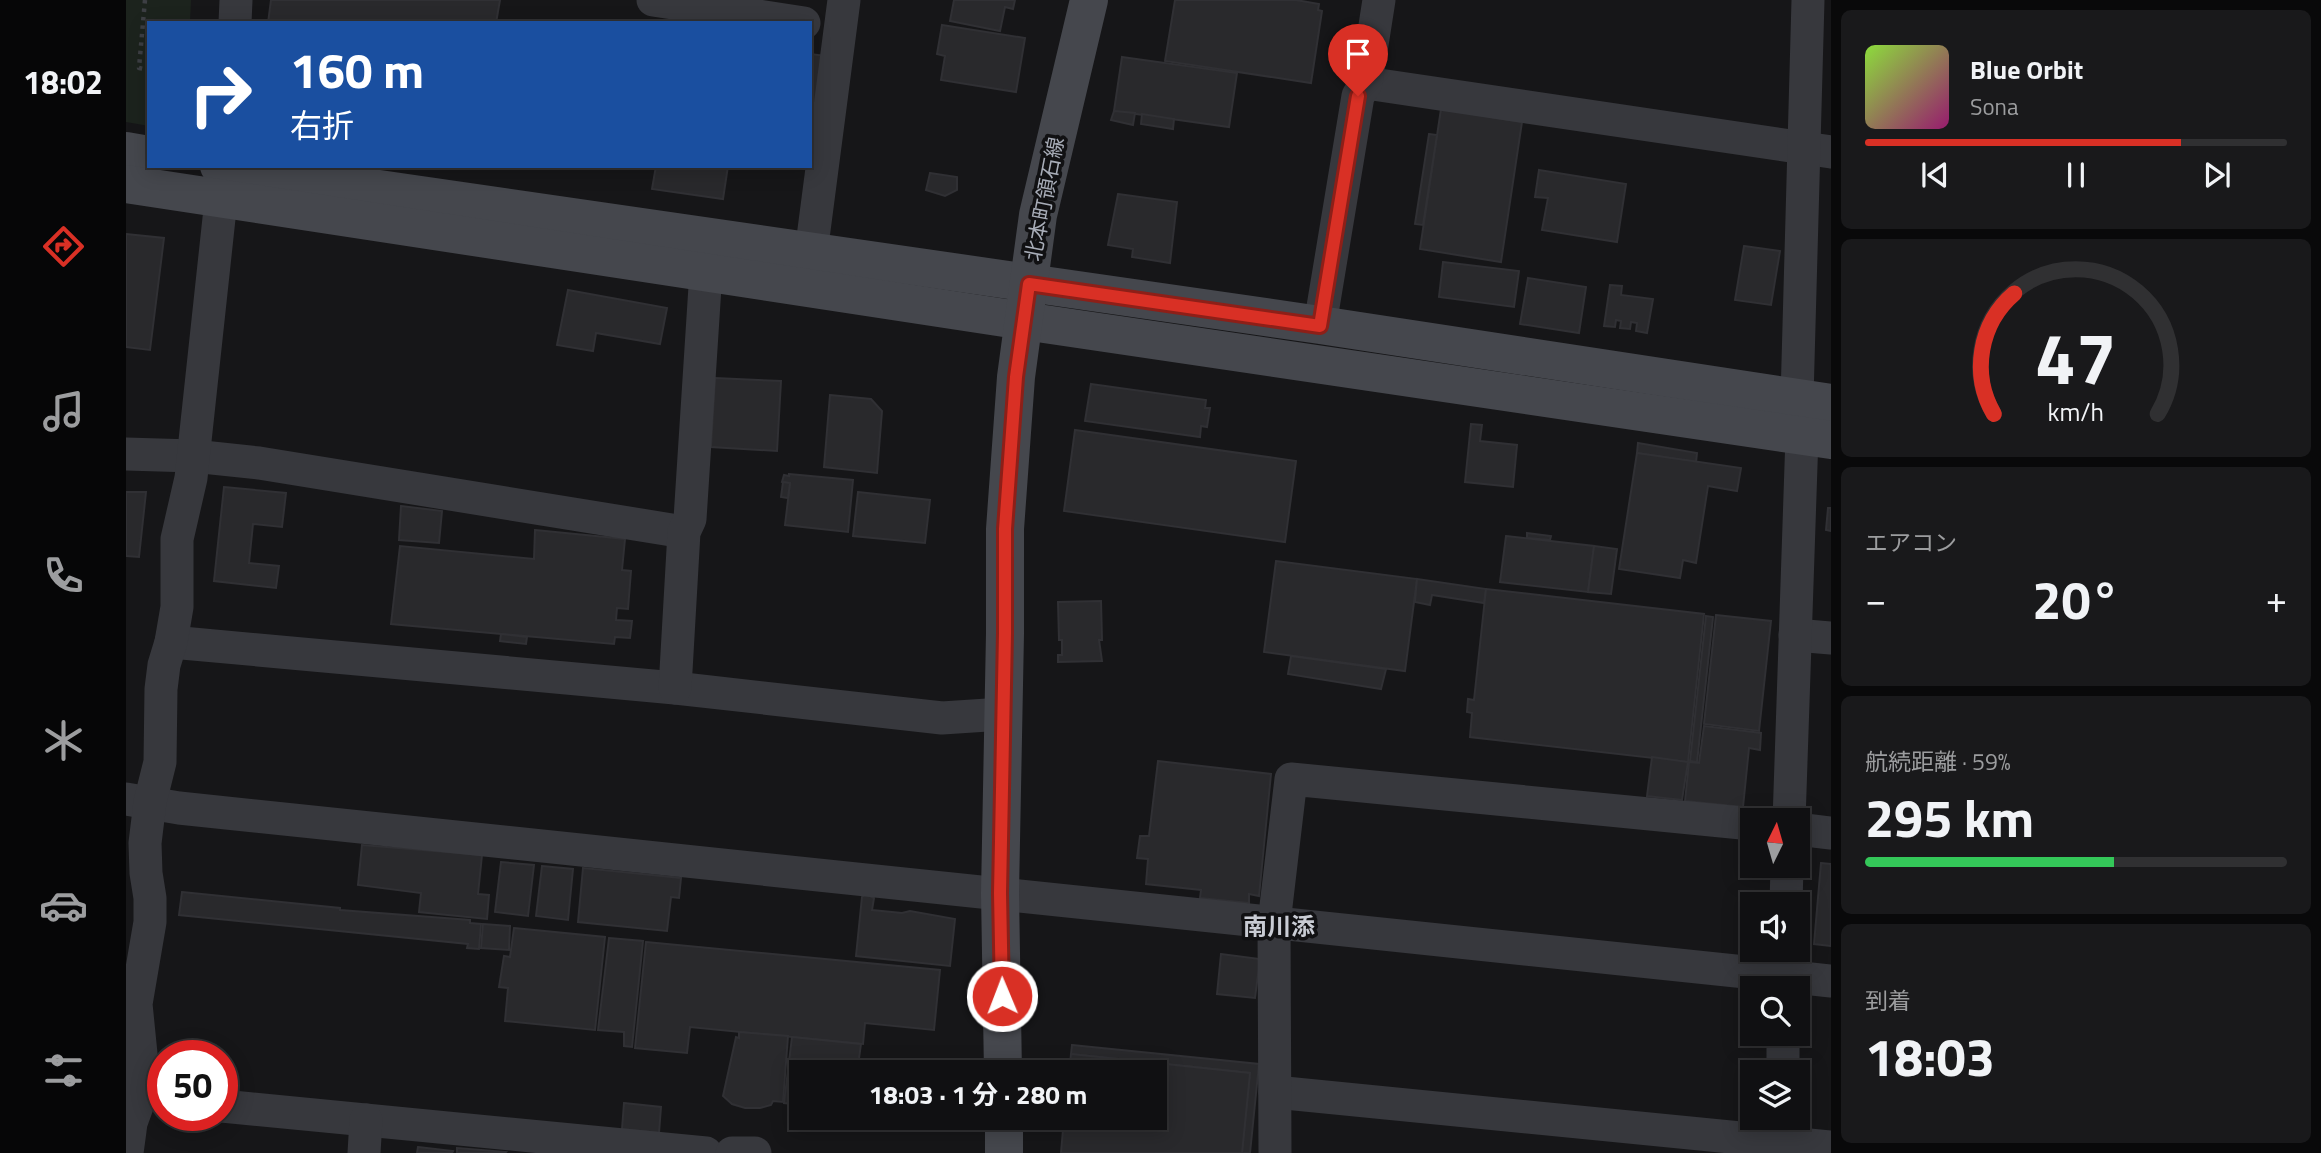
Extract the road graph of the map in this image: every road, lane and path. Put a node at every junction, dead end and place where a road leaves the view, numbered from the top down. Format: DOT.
graph roads {
  1 [pos="145,0"];
  2 [pos="236,0"];
  3 [pos="653,0"];
  4 [pos="1089,0"];
  5 [pos="1379,0"];
  6 [pos="1808,0"];
  7 [pos="832,17"];
  8 [pos="235,21"];
  9 [pos="791,21"];
  10 [pos="147,70"];
  11 [pos="1366,83"];
  12 [pos="1817,150"];
  13 [pos="126,151"];
  14 [pos="147,155"];
  15 [pos="222,175"];
  16 [pos="126,184"];
  17 [pos="811,253"];
  18 [pos="706,271"];
  19 [pos="1029,284"];
  20 [pos="1024,321"];
  21 [pos="1320,326"];
  22 [pos="1814,401"];
  23 [pos="1816,438"];
  24 [pos="126,454"];
  25 [pos="193,456"];
  26 [pos="684,532"];
  27 [pos="1795,635"];
  28 [pos="1831,638"];
  29 [pos="171,642"];
  30 [pos="675,688"];
  31 [pos="1003,714"];
  32 [pos="138,800"];
  33 [pos="1789,808"];
  34 [pos="1740,823"];
  35 [pos="1810,830"];
  36 [pos="1831,832"];
  37 [pos="1000,893"];
  38 [pos="1274,923"];
  39 [pos="1784,972"];
  40 [pos="1831,981"];
  41 [pos="1003,1060"];
  42 [pos="147,1081"];
  43 [pos="1275,1092"];
  44 [pos="147,1104"];
  45 [pos="238,1108"];
  46 [pos="366,1120"];
  47 [pos="1004,1130"];
  48 [pos="1782,1138"];
  49 [pos="1831,1147"];
  50 [pos="127,1153"];
  51 [pos="364,1153"];
  52 [pos="706,1153"];
  53 [pos="735,1153"];
  54 [pos="755,1153"];
  55 [pos="1004,1153"];
  56 [pos="1275,1153"];
  1 -- 10 [label="path"];
  2 -- 8 [label="street"];
  3 -- 9 [label="street"];
  4 -- 19 [label="street, 北本町領石線"];
  5 -- 11 [label="street"];
  6 -- 12 [label="street"];
  7 -- 17 [label="street"];
  11 -- 12 [label="street"];
  11 -- 21 [label="street"];
  12 -- 22 [label="street"];
  13 -- 14 [label="street"];
  15 -- 16 [label="street"];
  15 -- 17 [label="street"];
  15 -- 18 [label="street"];
  15 -- 25 [label="street"];
  17 -- 19 [label="street"];
  18 -- 20 [label="street"];
  18 -- 26 [label="street"];
  19 -- 20 [label="street, 北本町領石線"];
  19 -- 21 [label="street"];
  20 -- 23 [label="street"];
  20 -- 31 [label="street, 北本町領石線"];
  21 -- 22 [label="street"];
  23 -- 27 [label="street"];
  24 -- 25 [label="street"];
  25 -- 26 [label="street"];
  25 -- 29 [label="street"];
  26 -- 30 [label="street"];
  27 -- 28 [label="street"];
  27 -- 33 [label="street"];
  29 -- 30 [label="street"];
  29 -- 32 [label="street"];
  30 -- 31 [label="street"];
  31 -- 37 [label="street, 北本町領石線"];
  32 -- 37 [label="street"];
  32 -- 42 [label="street"];
  34 -- 38 [label="street"];
  35 -- 36 [label="street"];
  37 -- 38 [label="street"];
  37 -- 41 [label="street, 北本町領石線"];
  38 -- 39 [label="street"];
  38 -- 43 [label="street"];
  39 -- 40 [label="street"];
  43 -- 48 [label="street"];
  43 -- 56 [label="street"];
  44 -- 50 [label="street"];
  45 -- 46 [label="street"];
  46 -- 51 [label="street"];
  46 -- 52 [label="street"];
  47 -- 55 [label="street"];
  48 -- 49 [label="street"];
  53 -- 54 [label="street"];
}
